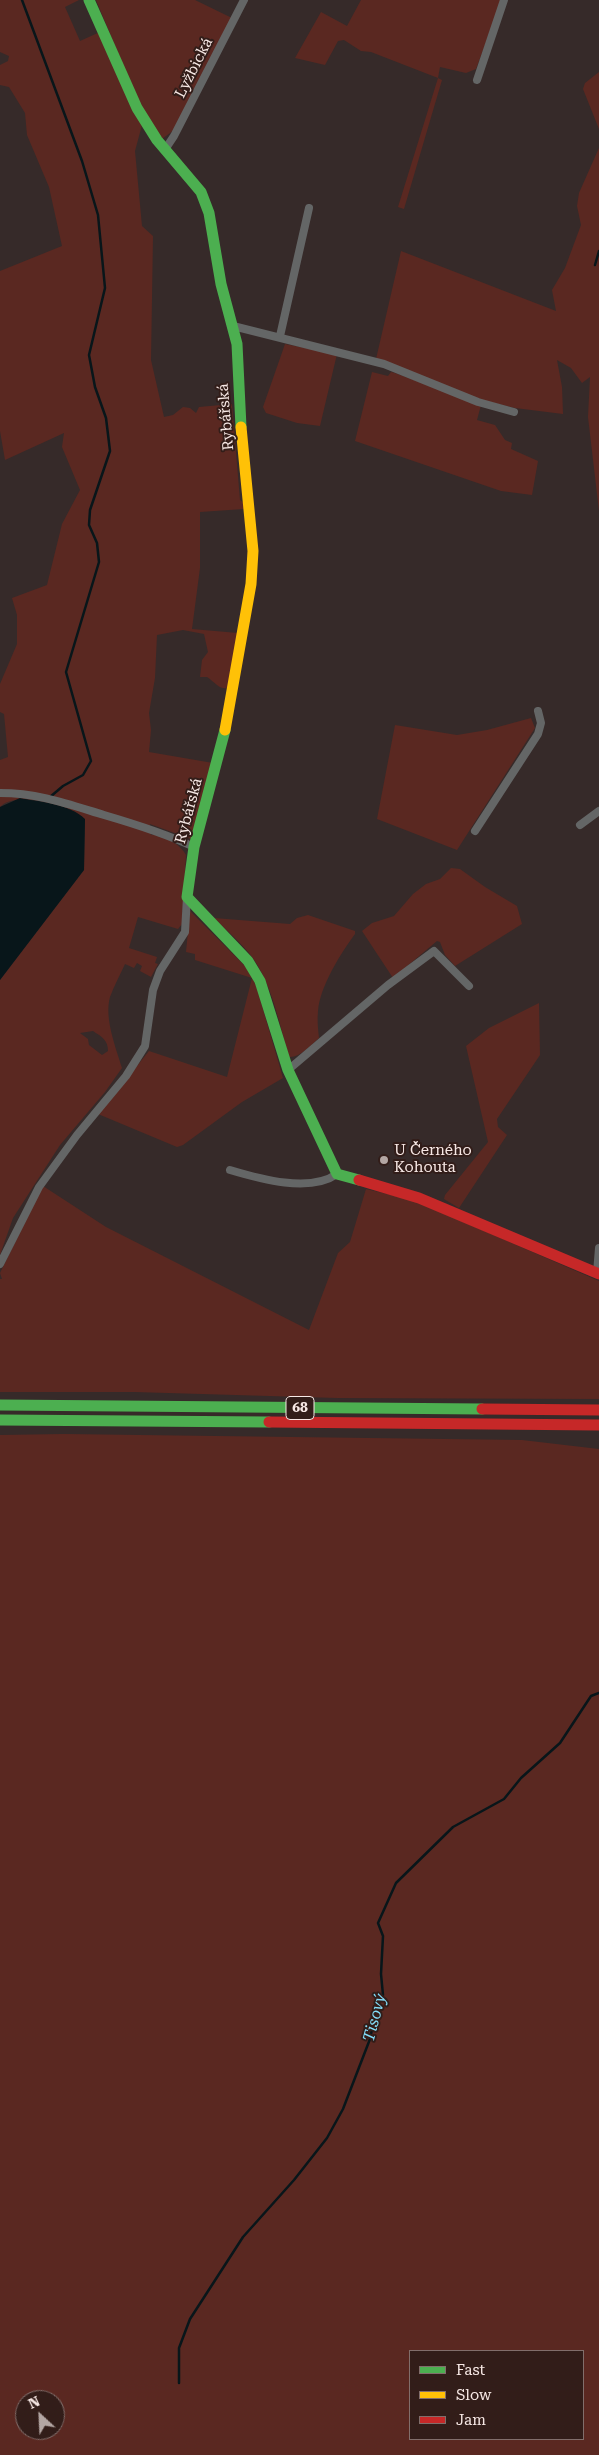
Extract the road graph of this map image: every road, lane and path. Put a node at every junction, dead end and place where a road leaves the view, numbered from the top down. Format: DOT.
graph roads {
  1 [pos="89,0"];
  2 [pos="244,0"];
  3 [pos="504,0"];
  4 [pos="477,80"];
  5 [pos="166,148"];
  6 [pos="309,208"];
  7 [pos="233,326"];
  8 [pos="280,336"];
  9 [pos="514,412"];
  10 [pos="538,711"];
  11 [pos="0,793"];
  12 [pos="599,811"];
  13 [pos="580,825"];
  14 [pos="475,831"];
  15 [pos="194,847"];
  16 [pos="187,897"];
  17 [pos="469,986"];
  18 [pos="288,1070"];
  19 [pos="230,1170"];
  20 [pos="337,1174"];
  21 [pos="599,1248"];
  22 [pos="0,1264"];
  23 [pos="598,1273"];
  24 [pos="0,1405"];
  25 [pos="599,1410"];
  26 [pos="0,1420"];
  27 [pos="599,1425"];
  1 -- 5 [label="main road, Rybářská"];
  2 -- 5 [label="street, Lyžbická"];
  3 -- 4 [label="street"];
  5 -- 7 [label="main road, Rybářská"];
  6 -- 8 [label="street"];
  7 -- 8 [label="street"];
  7 -- 15 [label="main road, Rybářská"];
  8 -- 9 [label="street"];
  10 -- 14 [label="street"];
  11 -- 15 [label="street"];
  12 -- 13 [label="street"];
  15 -- 16 [label="main road, Rybářská"];
  16 -- 18 [label="main road"];
  16 -- 22 [label="street"];
  17 -- 18 [label="street"];
  18 -- 20 [label="main road"];
  19 -- 20 [label="street"];
  20 -- 23 [label="main road"];
  21 -- 23 [label="street"];
  24 -- 25 [label="main road, 68"];
  26 -- 27 [label="main road, 68"];
}
